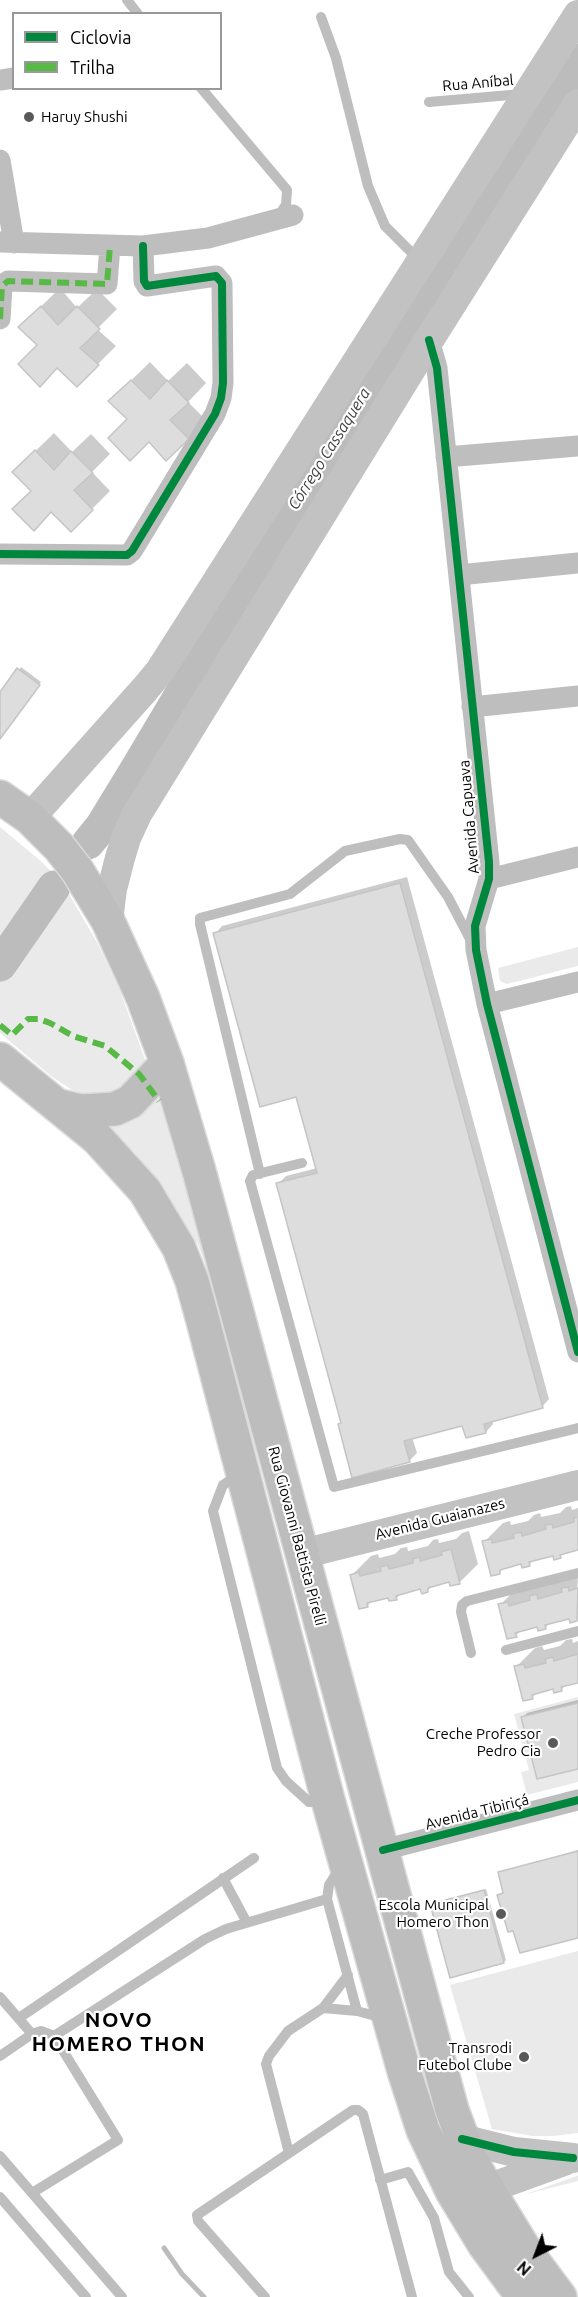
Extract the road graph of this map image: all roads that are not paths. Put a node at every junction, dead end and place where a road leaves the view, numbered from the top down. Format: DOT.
graph roads {
  1 [pos="127,0"];
  2 [pos="136,12"];
  3 [pos="578,15"];
  4 [pos="321,17"];
  5 [pos="203,90"];
  6 [pos="528,93"];
  7 [pos="429,102"];
  8 [pos="578,104"];
  9 [pos="0,160"];
  10 [pos="293,215"];
  11 [pos="7,242"];
  12 [pos="110,246"];
  13 [pos="143,246"];
  14 [pos="422,263"];
  15 [pos="0,319"];
  16 [pos="429,340"];
  17 [pos="578,446"];
  18 [pos="446,457"];
  19 [pos="0,554"];
  20 [pos="578,563"];
  21 [pos="459,575"];
  22 [pos="578,696"];
  23 [pos="472,707"];
  24 [pos="0,797"];
  25 [pos="30,818"];
  26 [pos="578,857"];
  27 [pos="489,879"];
  28 [pos="108,921"];
  29 [pos="476,950"];
  30 [pos="578,982"];
  31 [pos="487,1004"];
  32 [pos="0,1059"];
  33 [pos="167,1063"];
  34 [pos="32,1085"];
  35 [pos="0,1090"];
  36 [pos="60,1106"];
  37 [pos="302,1163"];
  38 [pos="260,1174"];
  39 [pos="578,1352"];
  40 [pos="578,1428"];
  41 [pos="578,1485"];
  42 [pos="302,1554"];
  43 [pos="578,1573"];
  44 [pos="578,1631"];
  45 [pos="506,1650"];
  46 [pos="471,1653"];
  47 [pos="578,1800"];
  48 [pos="383,1850"];
  49 [pos="254,1858"];
  50 [pos="345,1860"];
  51 [pos="223,1878"];
  52 [pos="327,1899"];
  53 [pos="246,1921"];
  54 [pos="348,1975"];
  55 [pos="0,1997"];
  56 [pos="323,2008"];
  57 [pos="357,2010"];
  58 [pos="18,2018"];
  59 [pos="389,2020"];
  60 [pos="32,2034"];
  61 [pos="54,2036"];
  62 [pos="0,2056"];
  63 [pos="462,2139"];
  64 [pos="289,2152"];
  65 [pos="0,2156"];
  66 [pos="575,2157"];
  67 [pos="380,2180"];
  68 [pos="487,2189"];
  69 [pos="32,2193"];
  70 [pos="0,2197"];
  71 [pos="467,2217"];
  72 [pos="86,2297"];
  73 [pos="122,2297"];
  74 [pos="265,2297"];
  75 [pos="412,2297"];
  76 [pos="469,2297"];
  77 [pos="523,2297"];
  78 [pos="560,2297"];
  1 -- 2 [label="lane"];
  3 -- 6 [label="main road"];
  4 -- 14 [label="lane"];
  5 -- 10 [label="lane"];
  6 -- 7 [label="lane, Rua Aníbal"];
  6 -- 14 [label="main road"];
  8 -- 16 [label="main road"];
  9 -- 11 [label="street"];
  10 -- 13 [label="street"];
  11 -- 12 [label="street"];
  12 -- 13 [label="street"];
  12 -- 15 [label="street"];
  13 -- 19 [label="street"];
  14 -- 25 [label="main road"];
  16 -- 18 [label="street, Avenida Capuava"];
  16 -- 28 [label="main road"];
  17 -- 18 [label="street"];
  18 -- 21 [label="street, Avenida Capuava"];
  20 -- 21 [label="street"];
  21 -- 23 [label="street, Avenida Capuava"];
  22 -- 23 [label="street"];
  23 -- 27 [label="street, Avenida Capuava"];
  24 -- 25 [label="highway, Rua Giovanni Battista Pirelli"];
  25 -- 28 [label="highway, Rua Giovanni Battista Pirelli"];
  26 -- 27 [label="street"];
  27 -- 29 [label="street, Avenida Capuava"];
  28 -- 33 [label="highway, Rua Giovanni Battista Pirelli"];
  29 -- 31 [label="street, Avenida Capuava"];
  29 -- 38 [label="lane"];
  30 -- 31 [label="street"];
  31 -- 39 [label="street, Avenida Capuava"];
  32 -- 34 [label="highway"];
  33 -- 36 [label="highway"];
  33 -- 42 [label="highway, Rua Giovanni Battista Pirelli"];
  34 -- 35 [label="highway"];
  34 -- 36 [label="highway"];
  36 -- 50 [label="highway"];
  37 -- 38 [label="lane"];
  38 -- 40 [label="lane"];
  41 -- 42 [label="main road, Avenida Guaianazes"];
  42 -- 48 [label="highway, Rua Giovanni Battista Pirelli"];
  43 -- 46 [label="lane"];
  44 -- 45 [label="lane"];
  47 -- 48 [label="street, Avenida Tibiriçá"];
  48 -- 63 [label="highway, Rua Giovanni Battista Pirelli"];
  49 -- 51 [label="lane"];
  50 -- 52 [label="lane"];
  50 -- 59 [label="highway"];
  51 -- 53 [label="lane"];
  51 -- 58 [label="lane"];
  52 -- 53 [label="lane"];
  52 -- 54 [label="lane"];
  53 -- 61 [label="lane"];
  54 -- 56 [label="lane"];
  54 -- 57 [label="lane"];
  55 -- 58 [label="lane"];
  56 -- 57 [label="lane"];
  56 -- 64 [label="lane"];
  57 -- 59 [label="lane"];
  58 -- 60 [label="lane"];
  59 -- 71 [label="highway"];
  60 -- 61 [label="lane"];
  60 -- 62 [label="lane"];
  61 -- 69 [label="lane"];
  63 -- 66 [label="main road"];
  63 -- 68 [label="highway, Rua Giovanni Battista Pirelli"];
  64 -- 67 [label="lane"];
  64 -- 74 [label="lane"];
  65 -- 69 [label="lane"];
  66 -- 68 [label="main road"];
  67 -- 75 [label="lane"];
  67 -- 76 [label="lane"];
  68 -- 71 [label="highway"];
  68 -- 78 [label="highway, Rua Giovanni Battista Pirelli"];
  69 -- 73 [label="lane"];
  70 -- 72 [label="lane"];
  71 -- 77 [label="highway"];
}
